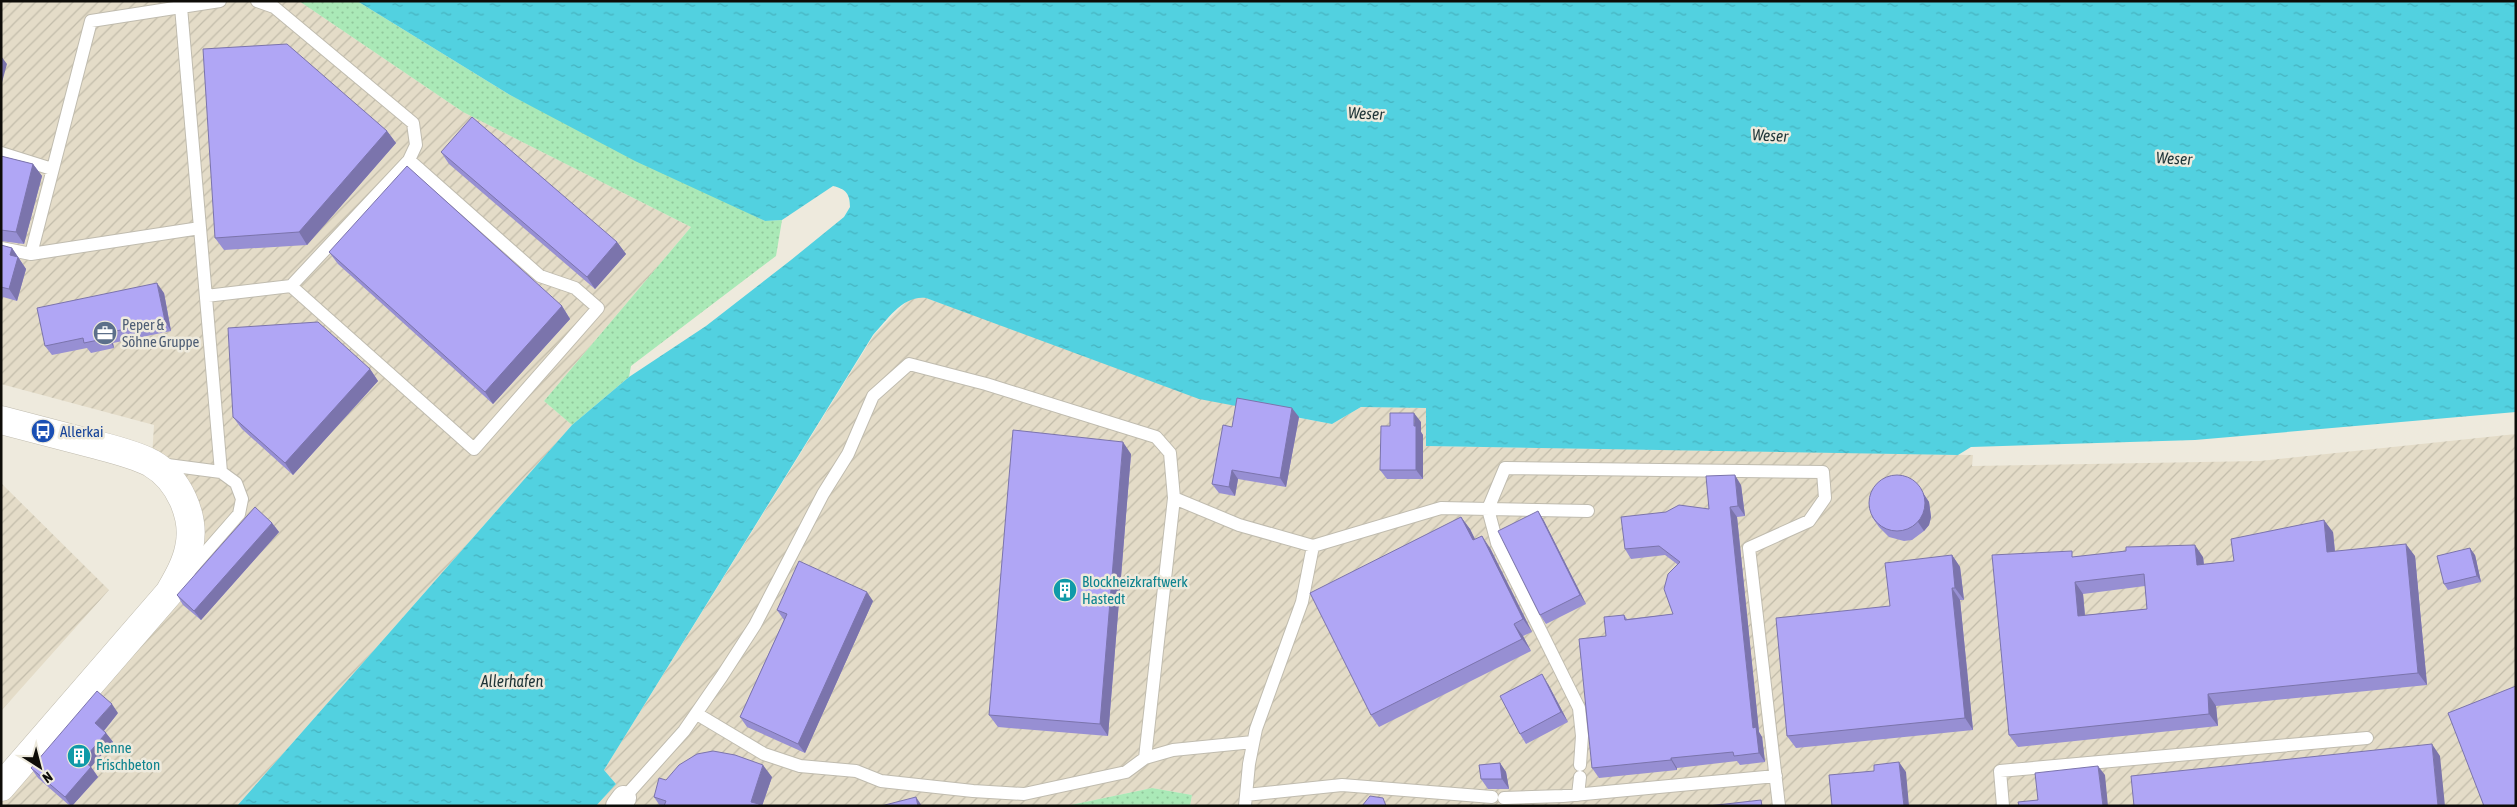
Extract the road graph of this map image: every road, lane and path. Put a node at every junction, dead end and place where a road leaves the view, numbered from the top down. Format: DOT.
graph roads {
  1 [pos="220,1"];
  2 [pos="257,1"];
  3 [pos="181,7"];
  4 [pos="1,153"];
  5 [pos="409,160"];
  6 [pos="52,169"];
  7 [pos="200,228"];
  8 [pos="1,248"];
  9 [pos="31,254"];
  10 [pos="291,286"];
  11 [pos="206,296"];
  12 [pos="1,420"];
  13 [pos="151,463"];
  14 [pos="222,472"];
  15 [pos="1174,498"];
  16 [pos="1488,509"];
  17 [pos="1588,511"];
  18 [pos="1314,546"];
  19 [pos="169,593"];
  20 [pos="697,714"];
  21 [pos="2367,738"];
  22 [pos="1253,742"];
  23 [pos="1146,758"];
  24 [pos="1776,776"];
  25 [pos="1,787"];
  26 [pos="1578,795"];
  27 [pos="1245,800"];
  28 [pos="621,802"];
  29 [pos="1779,806"];
  30 [pos="2003,806"];
  1 -- 3 [label="lane"];
  2 -- 5 [label="lane"];
  3 -- 6 [label="lane"];
  3 -- 7 [label="lane"];
  4 -- 6 [label="lane"];
  5 -- 10 [label="lane"];
  5 -- 10 [label="lane"];
  6 -- 9 [label="lane"];
  7 -- 9 [label="lane"];
  7 -- 11 [label="lane"];
  8 -- 9 [label="lane"];
  10 -- 11 [label="lane"];
  11 -- 14 [label="lane"];
  12 -- 13 [label="street"];
  13 -- 14 [label="lane"];
  13 -- 19 [label="street"];
  14 -- 19 [label="lane"];
  15 -- 18 [label="lane"];
  15 -- 20 [label="lane"];
  15 -- 23 [label="lane"];
  16 -- 17 [label="lane"];
  16 -- 18 [label="lane"];
  16 -- 24 [label="lane"];
  16 -- 26 [label="lane"];
  18 -- 22 [label="lane"];
  19 -- 25 [label="street"];
  20 -- 23 [label="lane"];
  20 -- 28 [label="lane"];
  21 -- 30 [label="lane"];
  22 -- 23 [label="lane"];
  22 -- 27 [label="lane"];
  24 -- 26 [label="lane"];
  24 -- 29 [label="lane"];
  26 -- 27 [label="lane"];
}
